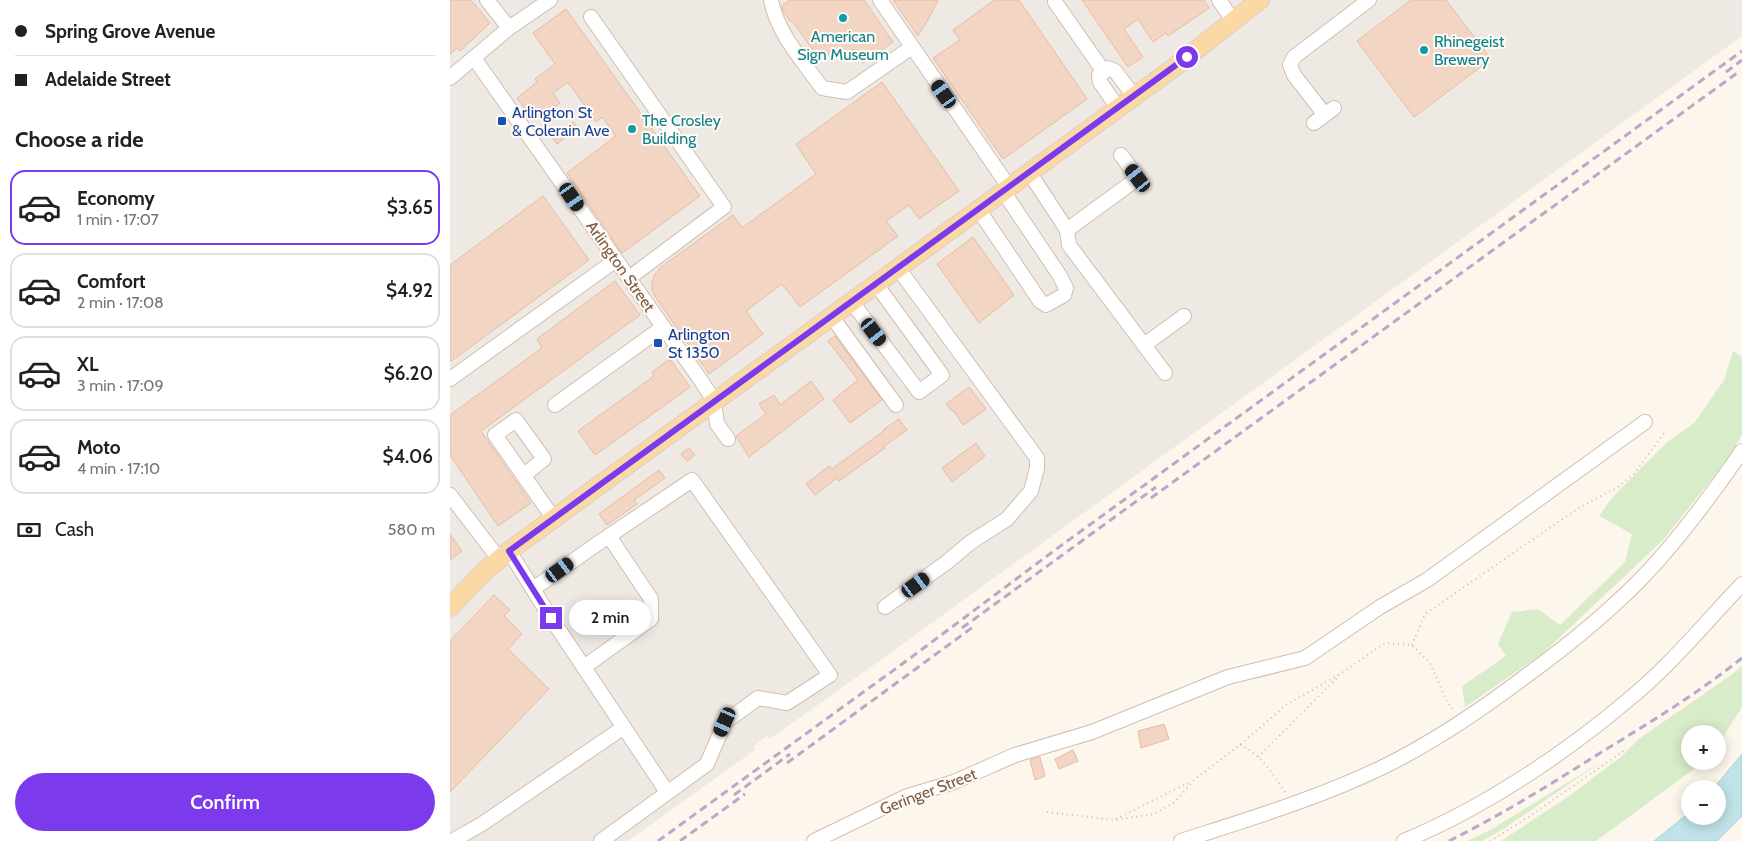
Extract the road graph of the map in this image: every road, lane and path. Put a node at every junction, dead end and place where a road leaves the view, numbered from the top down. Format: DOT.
graph roads {
  1 [pos="487,0"];
  2 [pos="550,0"];
  3 [pos="772,0"];
  4 [pos="880,0"];
  5 [pos="1219,0"];
  6 [pos="1260,0"];
  7 [pos="1369,0"];
  8 [pos="1055,2"];
  9 [pos="591,17"];
  10 [pos="1234,22"];
  11 [pos="509,28"];
  12 [pos="912,47"];
  13 [pos="474,58"];
  14 [pos="1104,72"];
  15 [pos="450,78"];
  16 [pos="1134,96"];
  17 [pos="1118,108"];
  18 [pos="1324,115"];
  19 [pos="1121,155"];
  20 [pos="1029,172"];
  21 [pos="1006,189"];
  22 [pos="978,209"];
  23 [pos="1067,230"];
  24 [pos="616,260"];
  25 [pos="898,268"];
  26 [pos="629,278"];
  27 [pos="876,284"];
  28 [pos="852,302"];
  29 [pos="1184,316"];
  30 [pos="832,317"];
  31 [pos="663,327"];
  32 [pos="1144,345"];
  33 [pos="1164,373"];
  34 [pos="450,379"];
  35 [pos="714,401"];
  36 [pos="896,404"];
  37 [pos="555,405"];
  38 [pos="1645,422"];
  39 [pos="1664,433"];
  40 [pos="728,439"];
  41 [pos="1742,450"];
  42 [pos="524,475"];
  43 [pos="450,495"];
  44 [pos="554,519"];
  45 [pos="609,536"];
  46 [pos="504,555"];
  47 [pos="1742,584"];
  48 [pos="533,590"];
  49 [pos="450,607"];
  50 [pos="885,607"];
  51 [pos="1412,645"];
  52 [pos="584,667"];
  53 [pos="1340,674"];
  54 [pos="1462,721"];
  55 [pos="624,727"];
  56 [pos="1240,745"];
  57 [pos="1625,750"];
  58 [pos="1258,757"];
  59 [pos="1195,779"];
  60 [pos="667,792"];
  61 [pos="1292,804"];
  62 [pos="1047,812"];
  63 [pos="1114,820"];
  64 [pos="452,841"];
  65 [pos="602,841"];
  66 [pos="814,841"];
  67 [pos="1181,841"];
  68 [pos="1404,841"];
  69 [pos="1490,841"];
  1 -- 11 [label="street"];
  2 -- 11 [label="street"];
  3 -- 12 [label="street"];
  4 -- 12 [label="street"];
  5 -- 10 [label="street"];
  6 -- 10 [label="main road"];
  7 -- 18 [label="street"];
  8 -- 14 [label="street"];
  9 -- 26 [label="street"];
  10 -- 16 [label="main road"];
  11 -- 13 [label="street"];
  12 -- 21 [label="street"];
  13 -- 15 [label="street"];
  13 -- 24 [label="street, Arlington Street"];
  14 -- 16 [label="street"];
  14 -- 17 [label="street"];
  16 -- 17 [label="main road"];
  17 -- 20 [label="main road"];
  19 -- 23 [label="street"];
  20 -- 21 [label="main road"];
  20 -- 23 [label="street"];
  21 -- 22 [label="main road"];
  21 -- 22 [label="street"];
  22 -- 25 [label="main road"];
  23 -- 32 [label="street"];
  24 -- 26 [label="street, Arlington Street"];
  24 -- 34 [label="street"];
  25 -- 27 [label="main road"];
  25 -- 50 [label="street"];
  26 -- 31 [label="street, Arlington Street"];
  27 -- 28 [label="main road"];
  27 -- 28 [label="street"];
  28 -- 30 [label="main road"];
  29 -- 32 [label="street"];
  30 -- 35 [label="main road"];
  30 -- 36 [label="street"];
  31 -- 35 [label="street, Arlington Street"];
  31 -- 37 [label="street"];
  32 -- 33 [label="street"];
  35 -- 40 [label="street"];
  35 -- 44 [label="main road"];
  38 -- 66 [label="street, Geringer Street"];
  39 -- 51 [label="path"];
  41 -- 54 [label="street"];
  42 -- 44 [label="street"];
  43 -- 46 [label="street"];
  44 -- 46 [label="main road"];
  45 -- 48 [label="street"];
  45 -- 52 [label="street"];
  45 -- 60 [label="street"];
  46 -- 48 [label="street"];
  46 -- 49 [label="main road"];
  47 -- 68 [label="street"];
  48 -- 52 [label="street"];
  51 -- 53 [label="path"];
  51 -- 54 [label="path"];
  52 -- 55 [label="street"];
  53 -- 56 [label="path"];
  53 -- 58 [label="path"];
  54 -- 61 [label="street"];
  55 -- 60 [label="street"];
  55 -- 64 [label="street"];
  56 -- 58 [label="path"];
  56 -- 59 [label="path"];
  57 -- 69 [label="path"];
  58 -- 61 [label="path"];
  59 -- 63 [label="path"];
  59 -- 63 [label="path"];
  60 -- 65 [label="street"];
  61 -- 67 [label="street"];
  62 -- 63 [label="path"];
}
